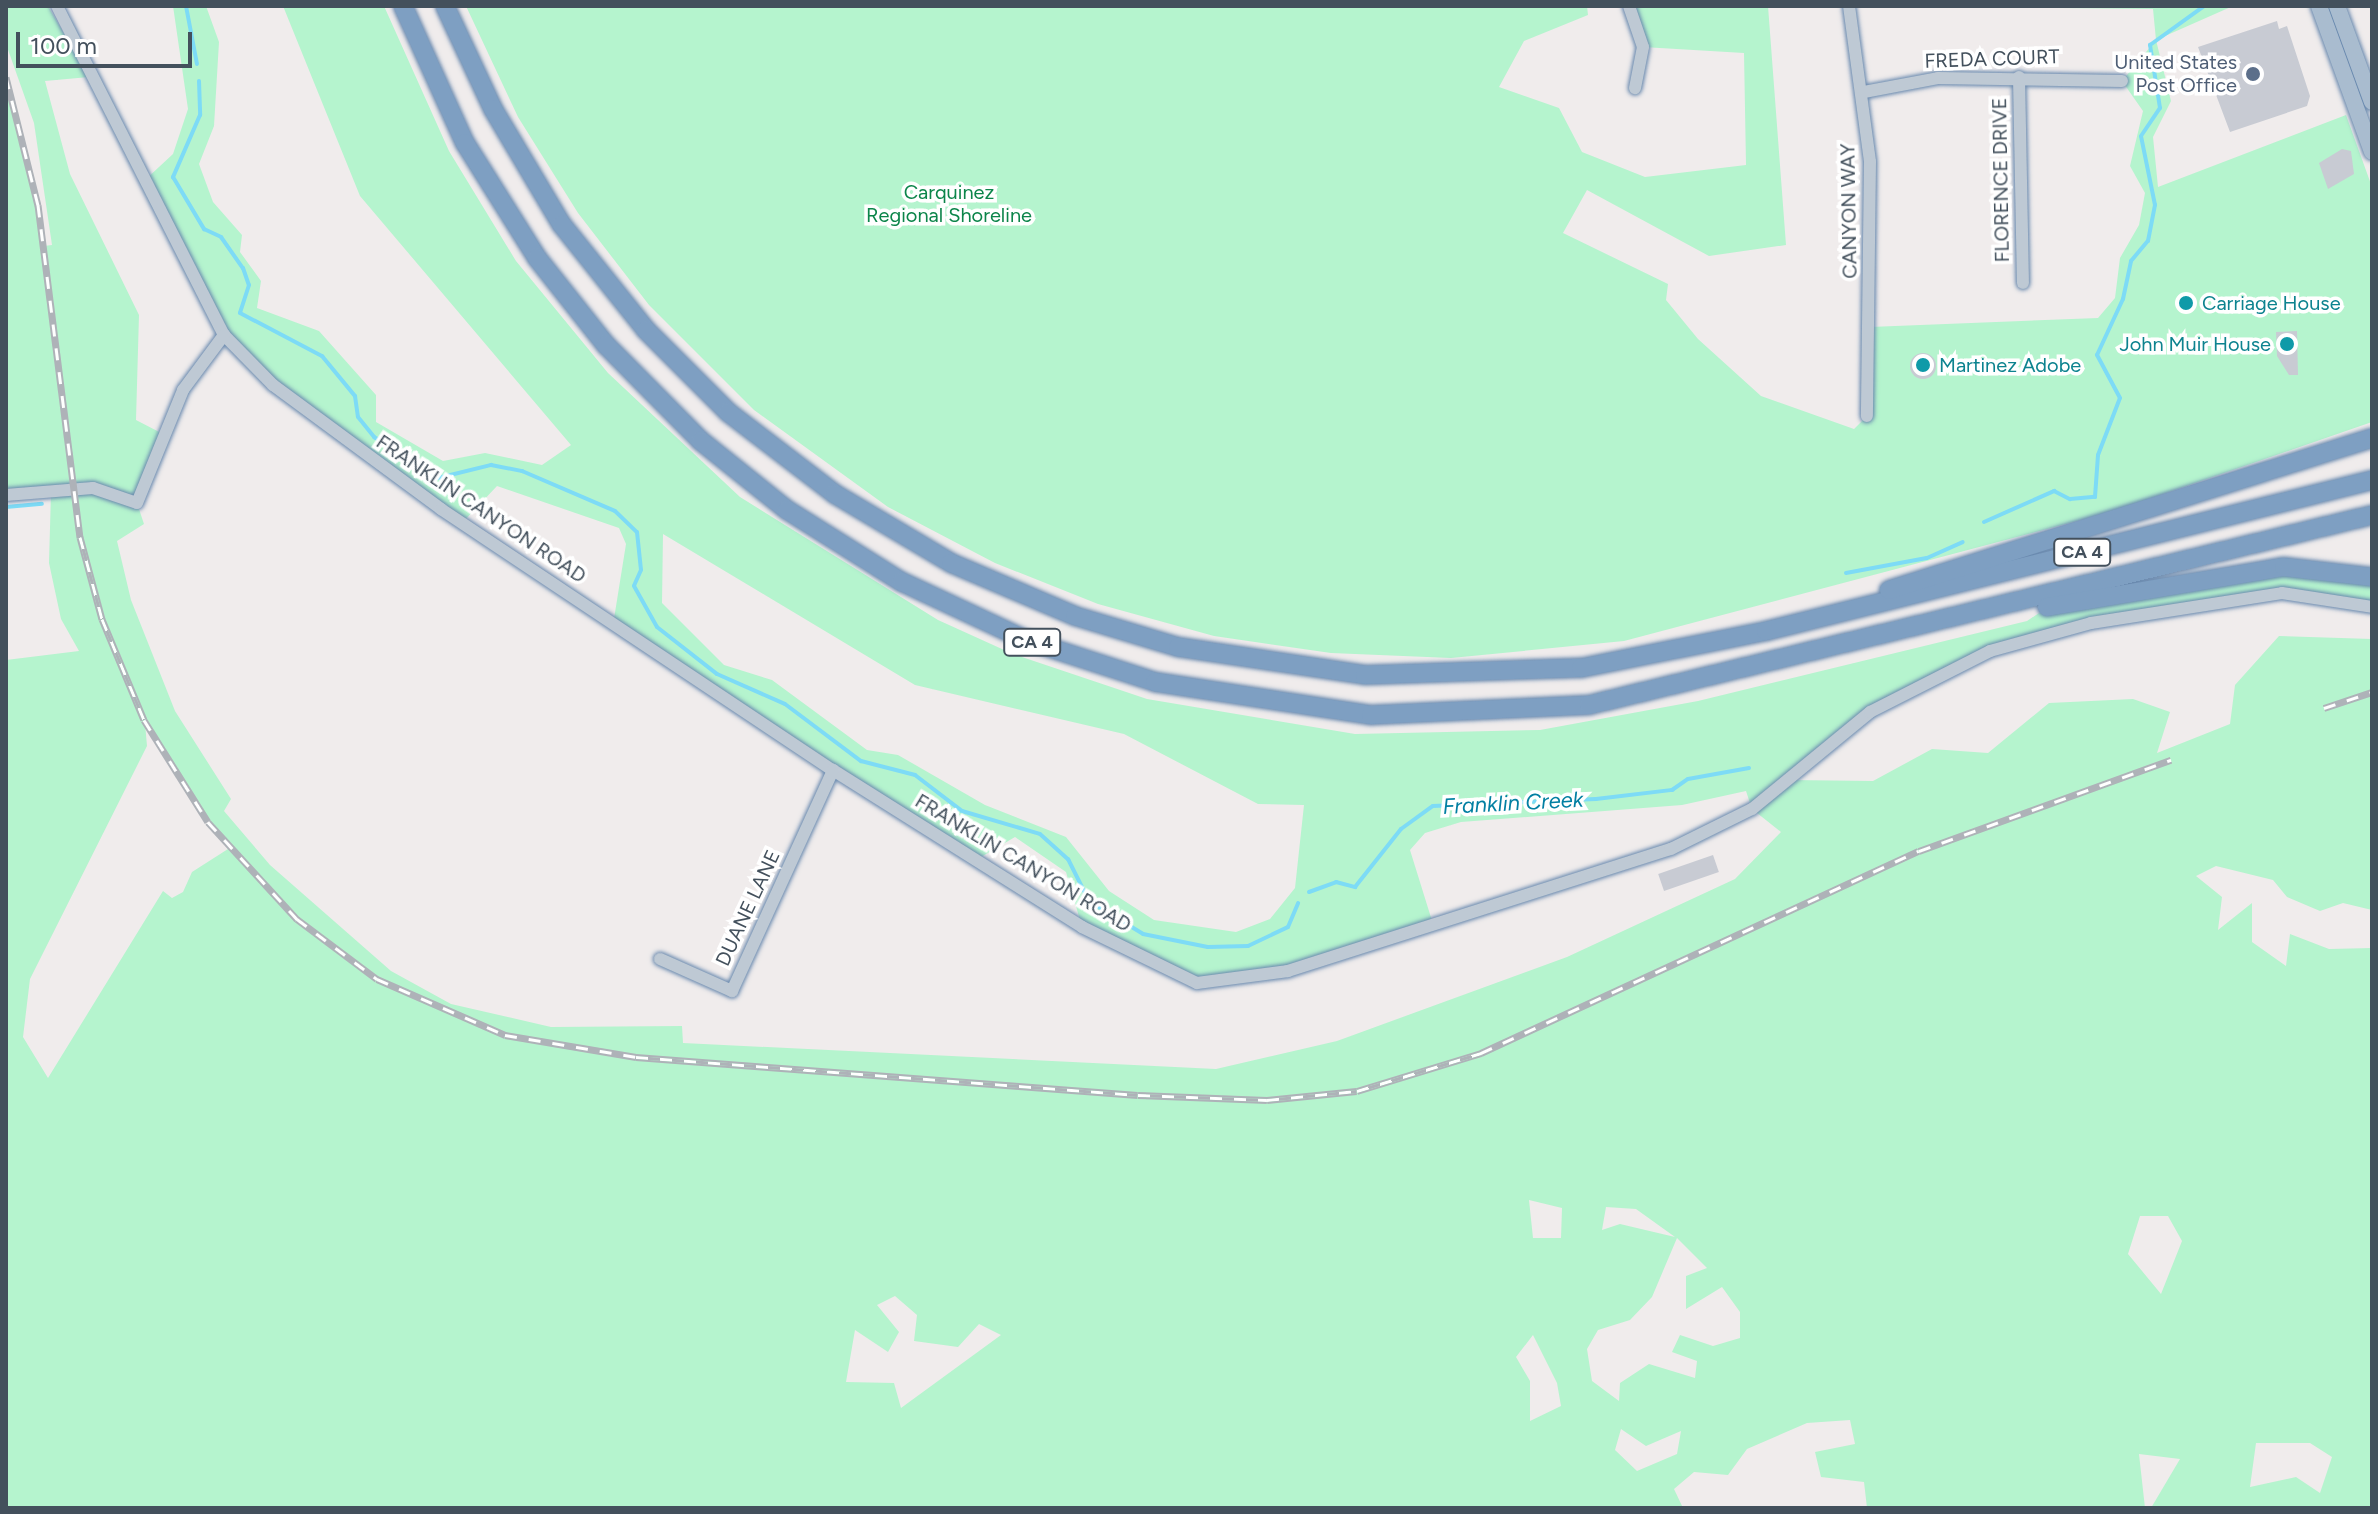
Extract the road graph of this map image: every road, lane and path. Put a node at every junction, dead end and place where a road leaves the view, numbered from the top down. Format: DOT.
graph roads {
  1 [pos="57,6"];
  2 [pos="403,6"];
  3 [pos="445,6"];
  4 [pos="1629,6"];
  5 [pos="1849,6"];
  6 [pos="2319,6"];
  7 [pos="2337,6"];
  8 [pos="2019,77"];
  9 [pos="2122,81"];
  10 [pos="1635,88"];
  11 [pos="1864,92"];
  12 [pos="2372,102"];
  13 [pos="2372,152"];
  14 [pos="2023,283"];
  15 [pos="224,335"];
  16 [pos="1867,416"];
  17 [pos="2372,438"];
  18 [pos="2372,480"];
  19 [pos="6,495"];
  20 [pos="2372,515"];
  21 [pos="2372,577"];
  22 [pos="2372,607"];
  23 [pos="1793,624"];
  24 [pos="1934,624"];
  25 [pos="833,770"];
  26 [pos="660,959"];
  1 -- 15 [label="street, FRANKLIN CANYON ROAD"];
  2 -- 24 [label="highway, CA 4"];
  3 -- 23 [label="highway, CA 4"];
  4 -- 10 [label="street"];
  5 -- 11 [label="street, CANYON WAY"];
  6 -- 13 [label="main road"];
  7 -- 12 [label="main road"];
  8 -- 9 [label="street, FREDA COURT"];
  8 -- 11 [label="street, FREDA COURT"];
  8 -- 14 [label="street, FLORENCE DRIVE"];
  11 -- 16 [label="street, CANYON WAY"];
  15 -- 19 [label="street"];
  15 -- 25 [label="street, FRANKLIN CANYON ROAD"];
  17 -- 23 [label="highway"];
  18 -- 23 [label="highway, CA 4"];
  20 -- 24 [label="highway, CA 4"];
  21 -- 24 [label="highway"];
  22 -- 25 [label="street, FRANKLIN CANYON ROAD"];
  25 -- 26 [label="street, DUANE LANE"];
}
